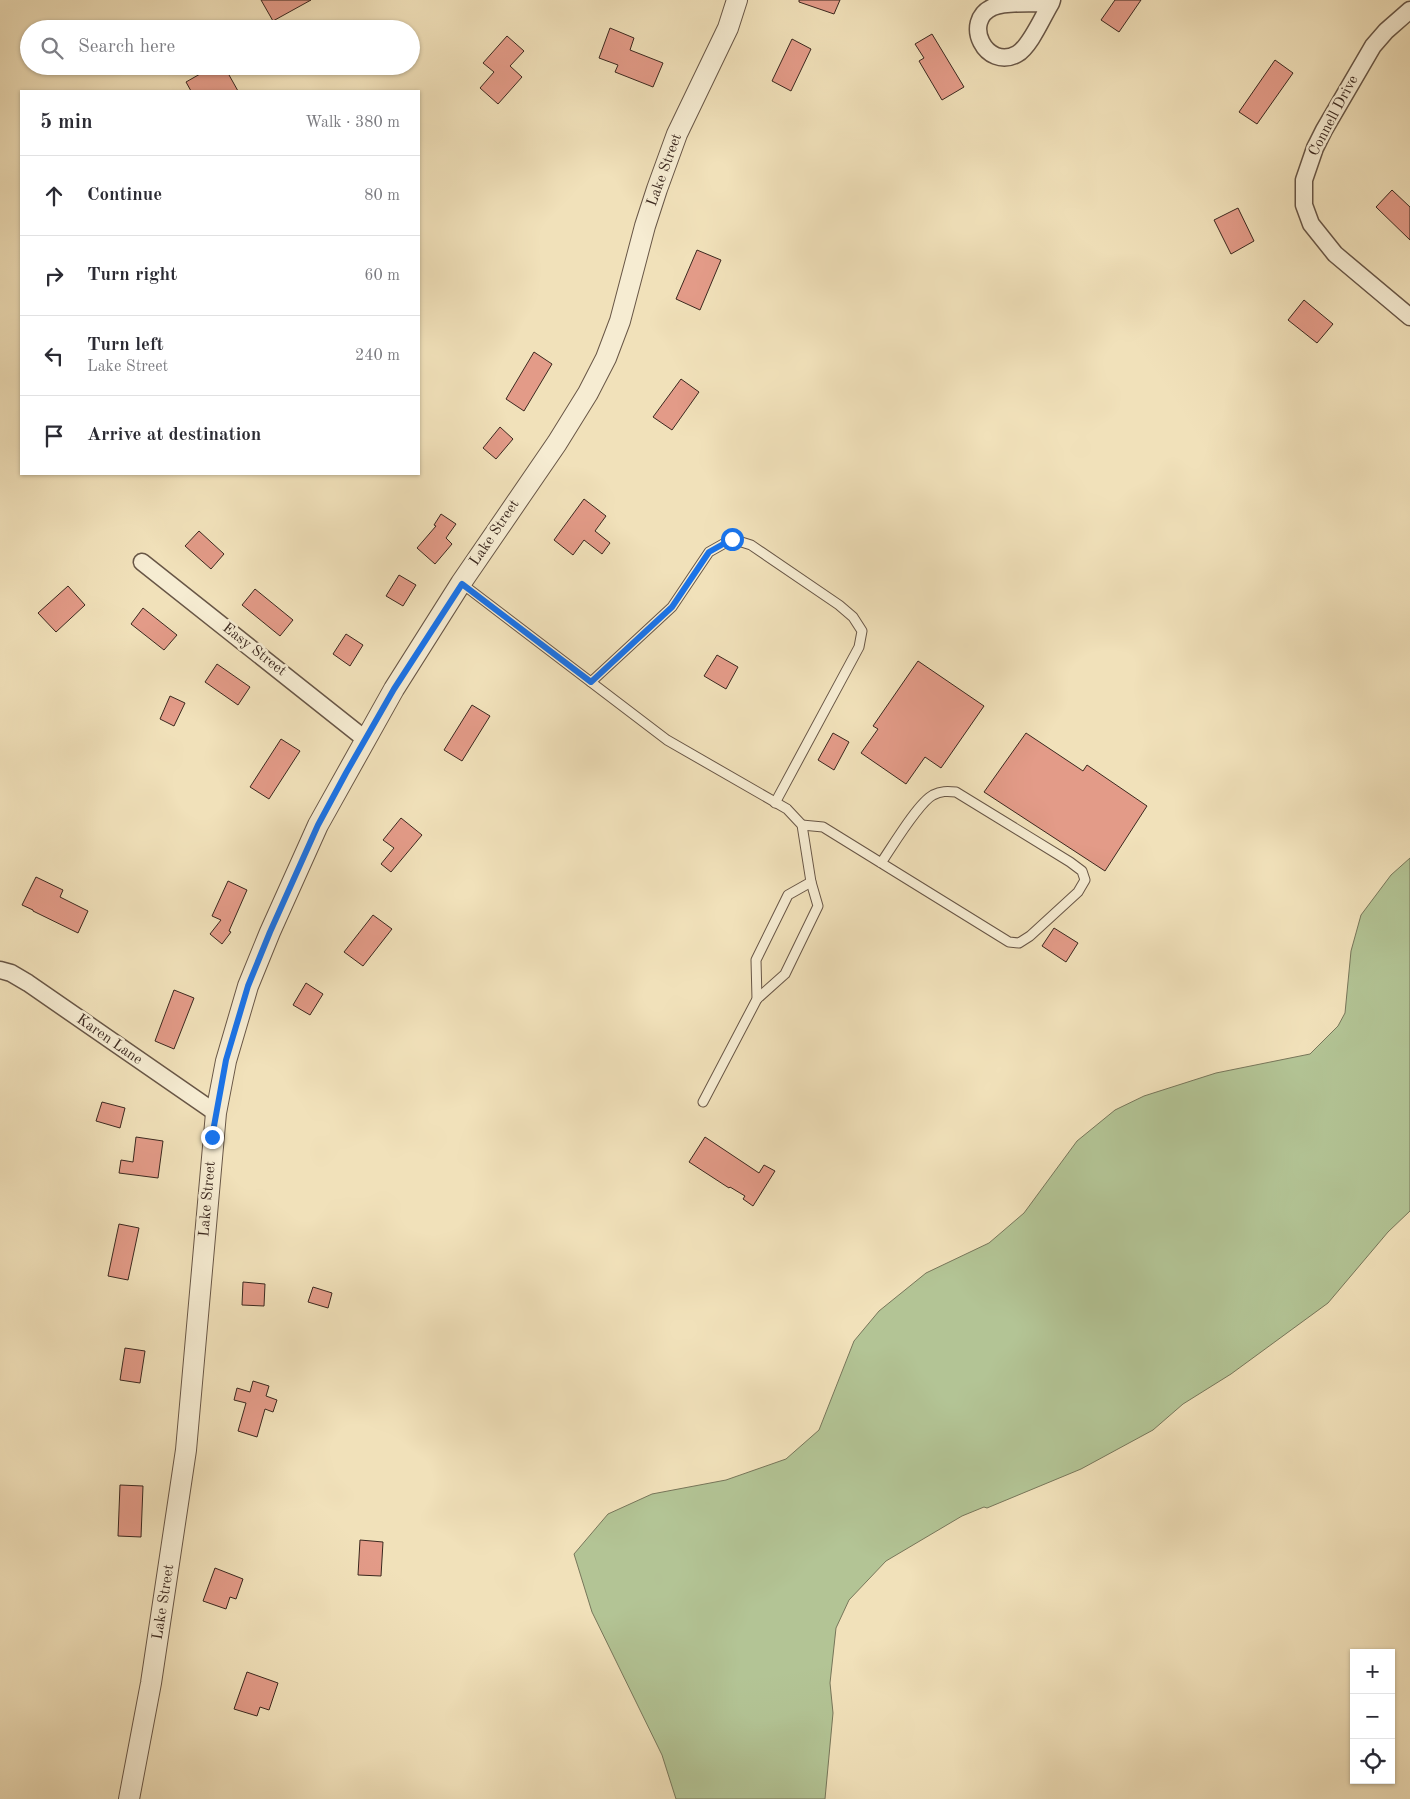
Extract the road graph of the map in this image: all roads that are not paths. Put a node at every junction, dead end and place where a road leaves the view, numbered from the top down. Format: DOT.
graph roads {
  1 [pos="737,0"];
  2 [pos="1052,2"];
  3 [pos="1410,10"];
  4 [pos="1410,317"];
  5 [pos="142,562"];
  6 [pos="462,584"];
  7 [pos="591,682"];
  8 [pos="366,739"];
  9 [pos="775,803"];
  10 [pos="802,825"];
  11 [pos="881,863"];
  12 [pos="811,882"];
  13 [pos="0,970"];
  14 [pos="757,999"];
  15 [pos="703,1102"];
  16 [pos="216,1113"];
  17 [pos="129,1799"];
  1 -- 6 [label="street, Lake Street"];
  2 -- 2 [label="street"];
  3 -- 4 [label="street, Connell Drive"];
  5 -- 8 [label="street, Easy Street"];
  6 -- 7 [label="lane"];
  6 -- 8 [label="street, Lake Street"];
  7 -- 9 [label="lane"];
  7 -- 9 [label="lane"];
  8 -- 16 [label="street, Lake Street"];
  9 -- 10 [label="lane"];
  10 -- 11 [label="lane"];
  10 -- 12 [label="lane"];
  11 -- 11 [label="lane"];
  12 -- 14 [label="lane"];
  12 -- 14 [label="lane"];
  13 -- 16 [label="street, Karen Lane"];
  14 -- 15 [label="lane"];
  16 -- 17 [label="street, Lake Street"];
}
